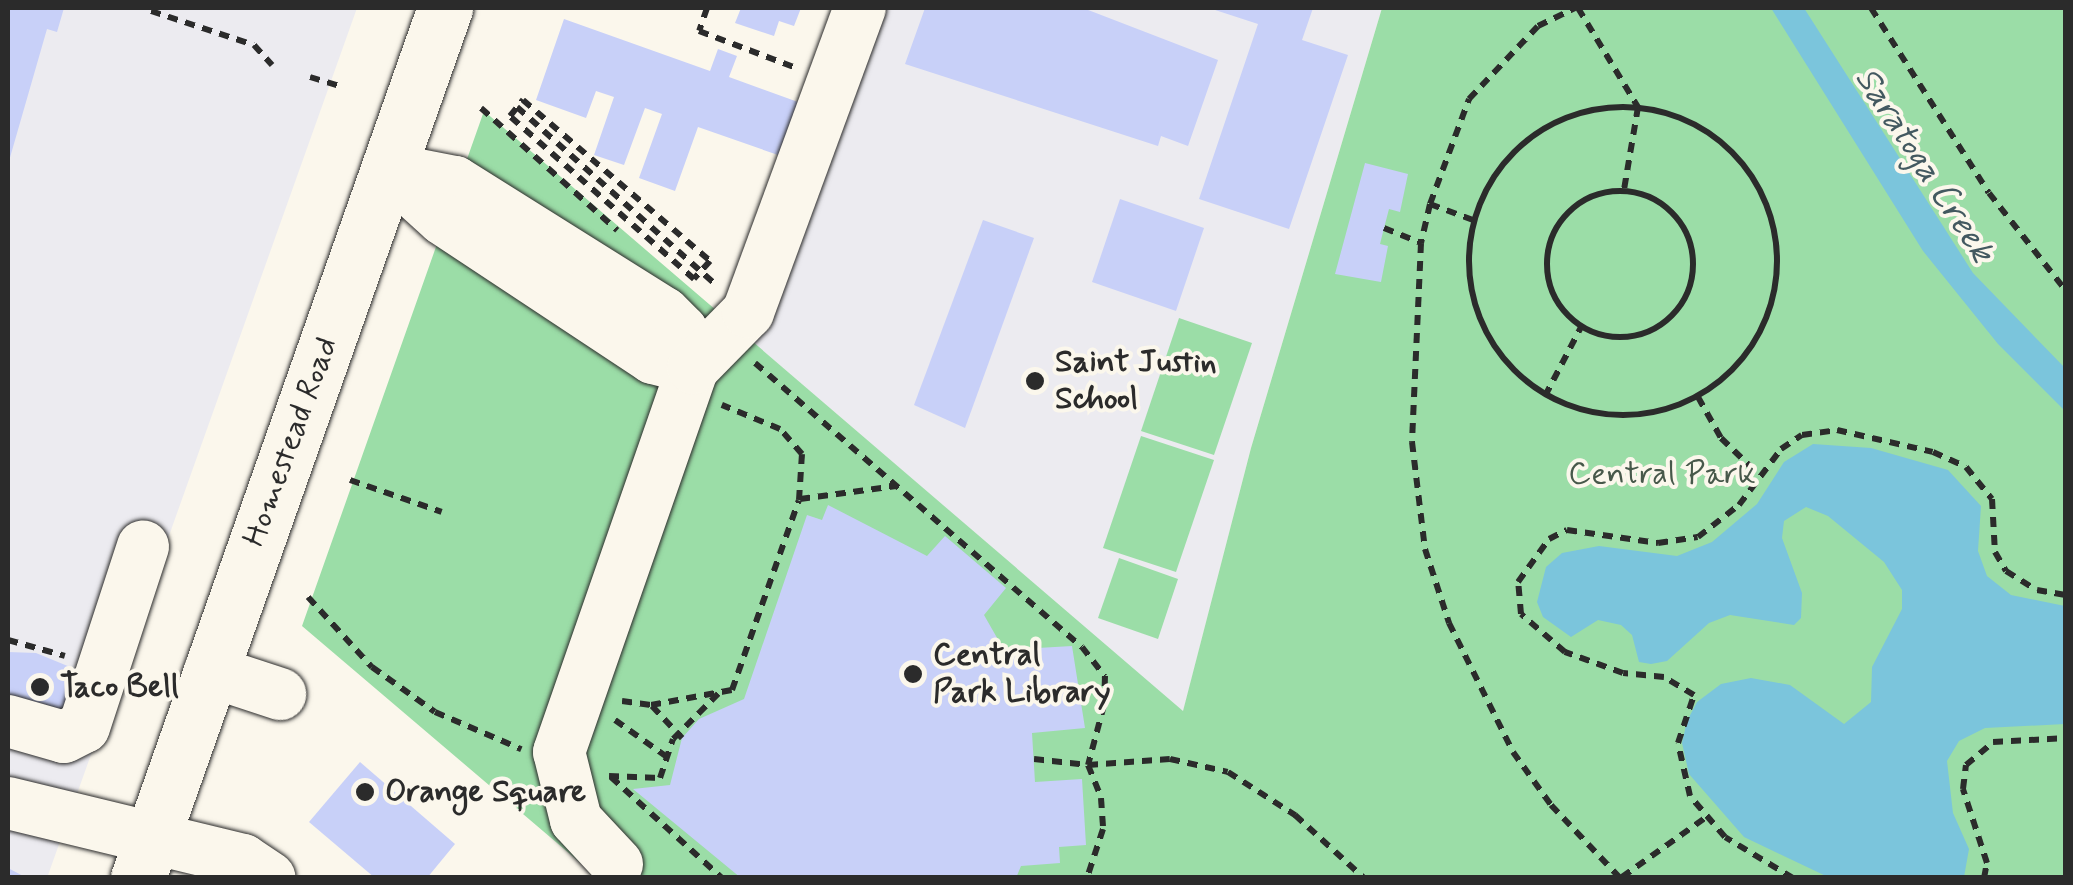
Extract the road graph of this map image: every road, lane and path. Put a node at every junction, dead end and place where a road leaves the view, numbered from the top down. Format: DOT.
graph roads {
  1 [pos="445,8"];
  2 [pos="707,8"];
  3 [pos="860,8"];
  4 [pos="1577,8"];
  5 [pos="1870,8"];
  6 [pos="151,11"];
  7 [pos="272,66"];
  8 [pos="310,77"];
  9 [pos="832,82"];
  10 [pos="342,87"];
  11 [pos="1638,107"];
  12 [pos="481,108"];
  13 [pos="388,169"];
  14 [pos="1624,190"];
  15 [pos="1430,204"];
  16 [pos="1473,220"];
  17 [pos="1384,228"];
  18 [pos="626,238"];
  19 [pos="1422,242"];
  20 [pos="701,271"];
  21 [pos="2066,291"];
  22 [pos="1582,327"];
  23 [pos="721,352"];
  24 [pos="1546,396"];
  25 [pos="1698,397"];
  26 [pos="1758,474"];
  27 [pos="350,480"];
  28 [pos="897,486"];
  29 [pos="799,500"];
  30 [pos="442,512"];
  31 [pos="144,546"];
  32 [pos="2066,595"];
  33 [pos="308,597"];
  34 [pos="8,640"];
  35 [pos="74,658"];
  36 [pos="210,672"];
  37 [pos="596,682"];
  38 [pos="719,693"];
  39 [pos="280,694"];
  40 [pos="652,705"];
  41 [pos="8,721"];
  42 [pos="680,736"];
  43 [pos="2066,738"];
  44 [pos="667,758"];
  45 [pos="1034,759"];
  46 [pos="561,760"];
  47 [pos="1088,765"];
  48 [pos="609,776"];
  49 [pos="8,803"];
  50 [pos="1704,818"];
  51 [pos="144,859"];
  52 [pos="616,864"];
  53 [pos="1622,877"];
  54 [pos="270,878"];
  55 [pos="722,878"];
  56 [pos="1086,878"];
  57 [pos="1364,878"];
  58 [pos="1793,878"];
  59 [pos="1984,878"];
  1 -- 13 [label="main road, Homestead Road"];
  2 -- 9 [label="path"];
  3 -- 9 [label="street"];
  4 -- 11 [label="path"];
  4 -- 15 [label="path"];
  5 -- 21 [label="path"];
  6 -- 7 [label="path"];
  8 -- 10 [label="path"];
  9 -- 23 [label="street"];
  11 -- 14 [label="path"];
  11 -- 16 [label="path"];
  11 -- 25 [label="path"];
  12 -- 18 [label="path"];
  13 -- 23 [label="street"];
  13 -- 36 [label="main road, Homestead Road"];
  14 -- 22 [label="path"];
  14 -- 22 [label="path"];
  15 -- 16 [label="path"];
  15 -- 19 [label="path"];
  16 -- 24 [label="path"];
  17 -- 19 [label="path"];
  19 -- 53 [label="path"];
  20 -- 20 [label="path"];
  20 -- 23 [label="path"];
  22 -- 24 [label="path"];
  23 -- 28 [label="path"];
  23 -- 29 [label="path"];
  23 -- 37 [label="street"];
  24 -- 25 [label="path"];
  25 -- 26 [label="path"];
  26 -- 32 [label="path"];
  26 -- 50 [label="path"];
  27 -- 30 [label="path"];
  28 -- 29 [label="path"];
  28 -- 47 [label="path"];
  29 -- 38 [label="path"];
  31 -- 41 [label="street"];
  33 -- 46 [label="path"];
  34 -- 35 [label="path"];
  36 -- 39 [label="street"];
  36 -- 51 [label="main road, Homestead Road"];
  37 -- 40 [label="path"];
  37 -- 44 [label="path"];
  37 -- 46 [label="street"];
  38 -- 40 [label="path"];
  38 -- 42 [label="path"];
  40 -- 42 [label="path"];
  42 -- 44 [label="path"];
  43 -- 59 [label="path"];
  44 -- 48 [label="path"];
  45 -- 47 [label="path"];
  46 -- 48 [label="path"];
  46 -- 52 [label="street"];
  47 -- 56 [label="path"];
  47 -- 57 [label="path"];
  48 -- 55 [label="path"];
  49 -- 51 [label="street"];
  50 -- 53 [label="path"];
  50 -- 58 [label="path"];
  51 -- 54 [label="street"];
}
